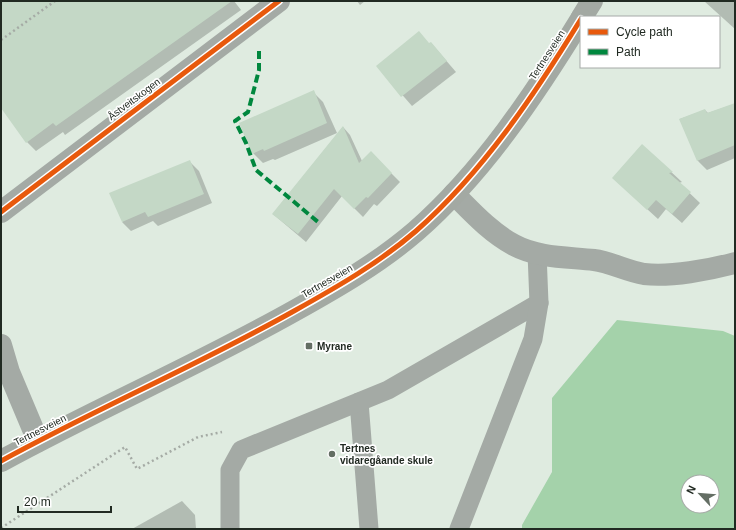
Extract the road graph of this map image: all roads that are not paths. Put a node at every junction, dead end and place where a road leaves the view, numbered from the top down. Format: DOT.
graph roads {
  1 [pos="279,1"];
  2 [pos="592,1"];
  3 [pos="583,16"];
  4 [pos="580,21"];
  5 [pos="454,194"];
  6 [pos="1,212"];
  7 [pos="537,253"];
  8 [pos="735,263"];
  9 [pos="539,303"];
  10 [pos="1,345"];
  11 [pos="5,372"];
  12 [pos="359,402"];
  13 [pos="38,441"];
  14 [pos="1,461"];
  15 [pos="230,529"];
  16 [pos="369,529"];
  17 [pos="459,529"];
  1 -- 6 [label="street, Åstveitskogen"];
  2 -- 3 [label="main road, Tertnesveien"];
  4 -- 5 [label="main road, Tertnesveien"];
  5 -- 7 [label="street"];
  5 -- 13 [label="main road, Tertnesveien"];
  7 -- 8 [label="street"];
  7 -- 9 [label="lane"];
  9 -- 12 [label="lane"];
  9 -- 17 [label="lane"];
  10 -- 11 [label="street"];
  11 -- 13 [label="street"];
  12 -- 15 [label="lane"];
  12 -- 16 [label="lane"];
  13 -- 14 [label="main road, Tertnesveien"];
}
